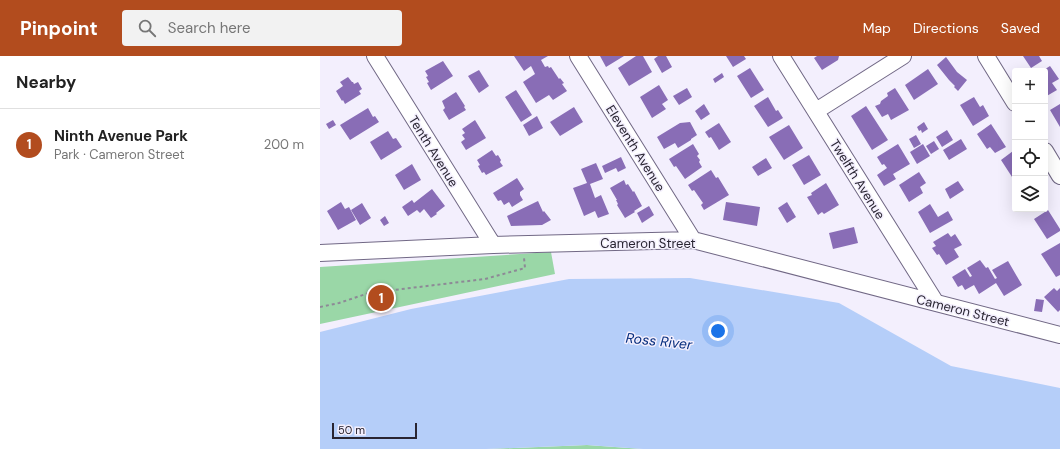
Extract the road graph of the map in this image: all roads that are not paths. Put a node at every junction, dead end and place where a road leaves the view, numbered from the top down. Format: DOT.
graph roads {
  1 [pos="375,56"];
  2 [pos="578,56"];
  3 [pos="781,56"];
  4 [pos="903,56"];
  5 [pos="986,56"];
  6 [pos="1012,98"];
  7 [pos="816,111"];
  8 [pos="1048,156"];
  9 [pos="1060,176"];
  10 [pos="693,240"];
  11 [pos="493,245"];
  12 [pos="320,253"];
  13 [pos="936,303"];
  14 [pos="1060,335"];
  1 -- 11 [label="street, Tenth Avenue"];
  2 -- 10 [label="street, Eleventh Avenue"];
  3 -- 7 [label="street, Twelfth Avenue"];
  4 -- 7 [label="street"];
  5 -- 6 [label="street"];
  7 -- 13 [label="street, Twelfth Avenue"];
  8 -- 9 [label="street"];
  10 -- 11 [label="street, Cameron Street"];
  10 -- 13 [label="street, Cameron Street"];
  11 -- 12 [label="street, Cameron Street"];
  13 -- 14 [label="street, Cameron Street"];
}
